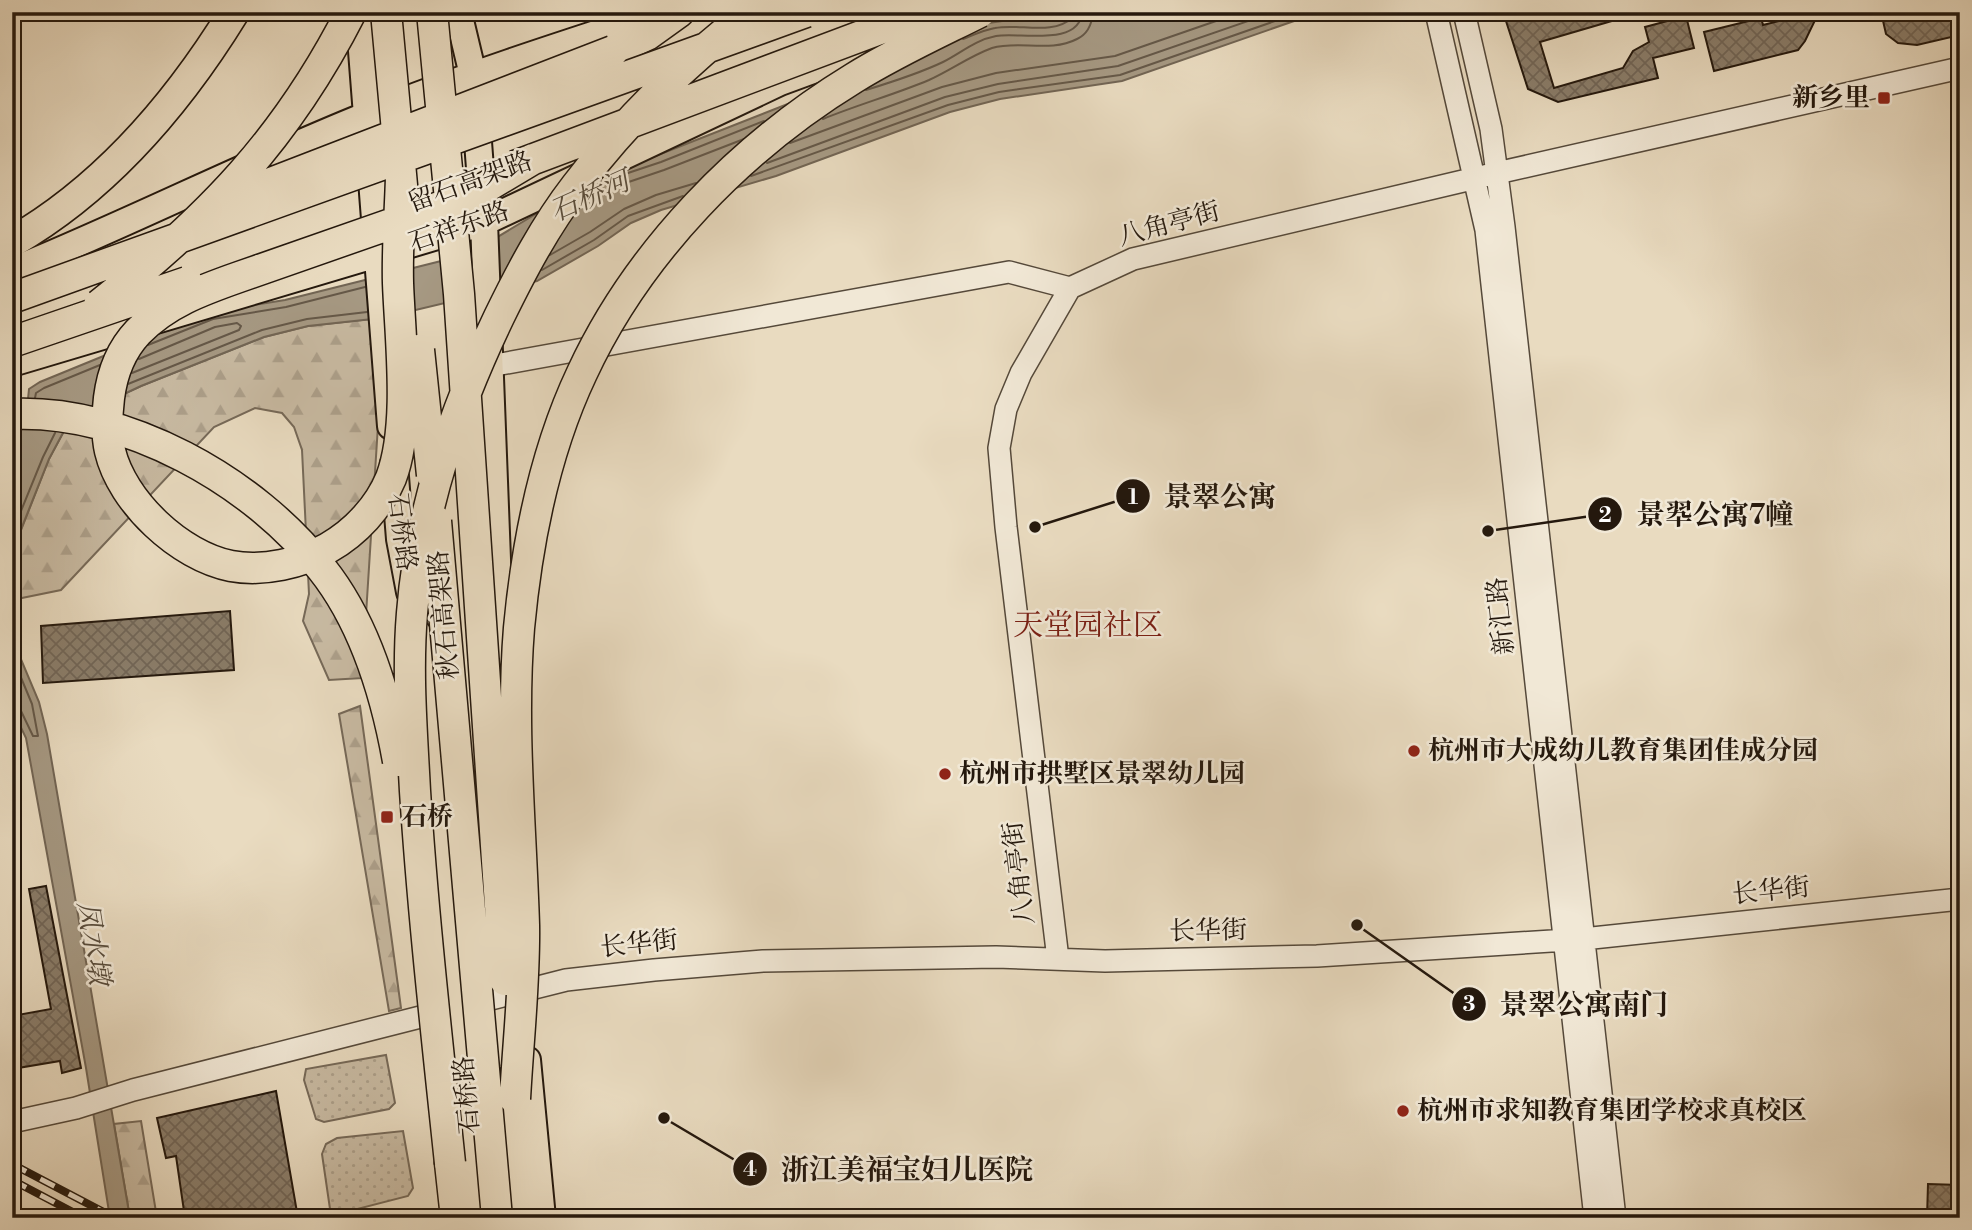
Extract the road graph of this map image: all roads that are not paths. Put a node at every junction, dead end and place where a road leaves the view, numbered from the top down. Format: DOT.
graph roads {
  1 [pos="234,12"];
  2 [pos="351,12"];
  3 [pos="359,12"];
  4 [pos="386,12"];
  5 [pos="432,12"];
  6 [pos="450,12"];
  7 [pos="458,12"];
  8 [pos="664,12"];
  9 [pos="679,12"];
  10 [pos="751,12"];
  11 [pos="806,12"];
  12 [pos="925,12"];
  13 [pos="967,12"];
  14 [pos="980,12"];
  15 [pos="1436,12"];
  16 [pos="1464,12"];
  17 [pos="1960,68"];
  18 [pos="473,75"];
  19 [pos="367,115"];
  20 [pos="533,159"];
  21 [pos="1497,173"];
  22 [pos="401,177"];
  23 [pos="1474,178"];
  24 [pos="484,227"];
  25 [pos="12,242"];
  26 [pos="378,263"];
  27 [pos="12,271"];
  28 [pos="1070,288"];
  29 [pos="24,294"];
  30 [pos="459,294"];
  31 [pos="12,342"];
  32 [pos="12,364"];
  33 [pos="490,366"];
  34 [pos="12,414"];
  35 [pos="1960,899"];
  36 [pos="422,903"];
  37 [pos="1574,939"];
  38 [pos="1058,959"];
  39 [pos="520,992"];
  40 [pos="459,1008"];
  41 [pos="515,1099"];
  42 [pos="12,1122"];
  43 [pos="456,1218"];
  44 [pos="478,1218"];
  45 [pos="497,1218"];
  46 [pos="526,1218"];
  47 [pos="542,1218"];
  48 [pos="1595,1218"];
  49 [pos="1615,1218"];
  1 -- 25 [label="highway"];
  2 -- 32 [label="highway, bridge"];
  3 -- 19 [label="main road, 石桥路"];
  4 -- 22 [label="highway, 秋石高架路, bridge"];
  5 -- 30 [label="highway, 秋石高架路, bridge"];
  6 -- 30 [label="highway, bridge"];
  7 -- 18 [label="main road"];
  8 -- 18 [label="main road"];
  9 -- 29 [label="highway, bridge"];
  10 -- 36 [label="highway, bridge"];
  11 -- 29 [label="highway, 留石高架路, bridge"];
  12 -- 20 [label="highway, 留石高架路, bridge"];
  13 -- 24 [label="main road, 石祥东路"];
  14 -- 41 [label="highway, bridge"];
  15 -- 23 [label="street, 新汇路"];
  16 -- 21 [label="street, 新汇路"];
  17 -- 21 [label="street, 八角亭街"];
  18 -- 19 [label="main road"];
  18 -- 24 [label="main road"];
  19 -- 26 [label="main road, 石桥路"];
  19 -- 27 [label="main road"];
  20 -- 22 [label="highway, bridge"];
  20 -- 31 [label="highway, 留石高架路, bridge"];
  21 -- 23 [label="street, 八角亭街"];
  21 -- 37 [label="street, 新汇路"];
  22 -- 45 [label="highway, 秋石高架路, bridge"];
  23 -- 28 [label="street, 八角亭街"];
  23 -- 37 [label="street, 新汇路"];
  24 -- 26 [label="main road, 石祥东路"];
  24 -- 33 [label="main road"];
  26 -- 32 [label="main road, 石祥东路"];
  26 -- 40 [label="main road, 石桥路"];
  28 -- 33 [label="street"];
  28 -- 38 [label="street, 八角亭街"];
  30 -- 41 [label="highway, 秋石高架路, bridge"];
  33 -- 39 [label="main road"];
  34 -- 36 [label="highway, bridge"];
  35 -- 37 [label="street, 长华街"];
  36 -- 43 [label="highway, bridge"];
  37 -- 38 [label="street, 长华街"];
  37 -- 48 [label="street, 新汇路"];
  37 -- 49 [label="street, 新汇路"];
  38 -- 39 [label="street, 长华街"];
  39 -- 40 [label="street, 长华街"];
  39 -- 47 [label="main road"];
  40 -- 42 [label="street, 长华街"];
  40 -- 44 [label="main road, 石桥路"];
  41 -- 46 [label="highway, 秋石高架路"];
}
